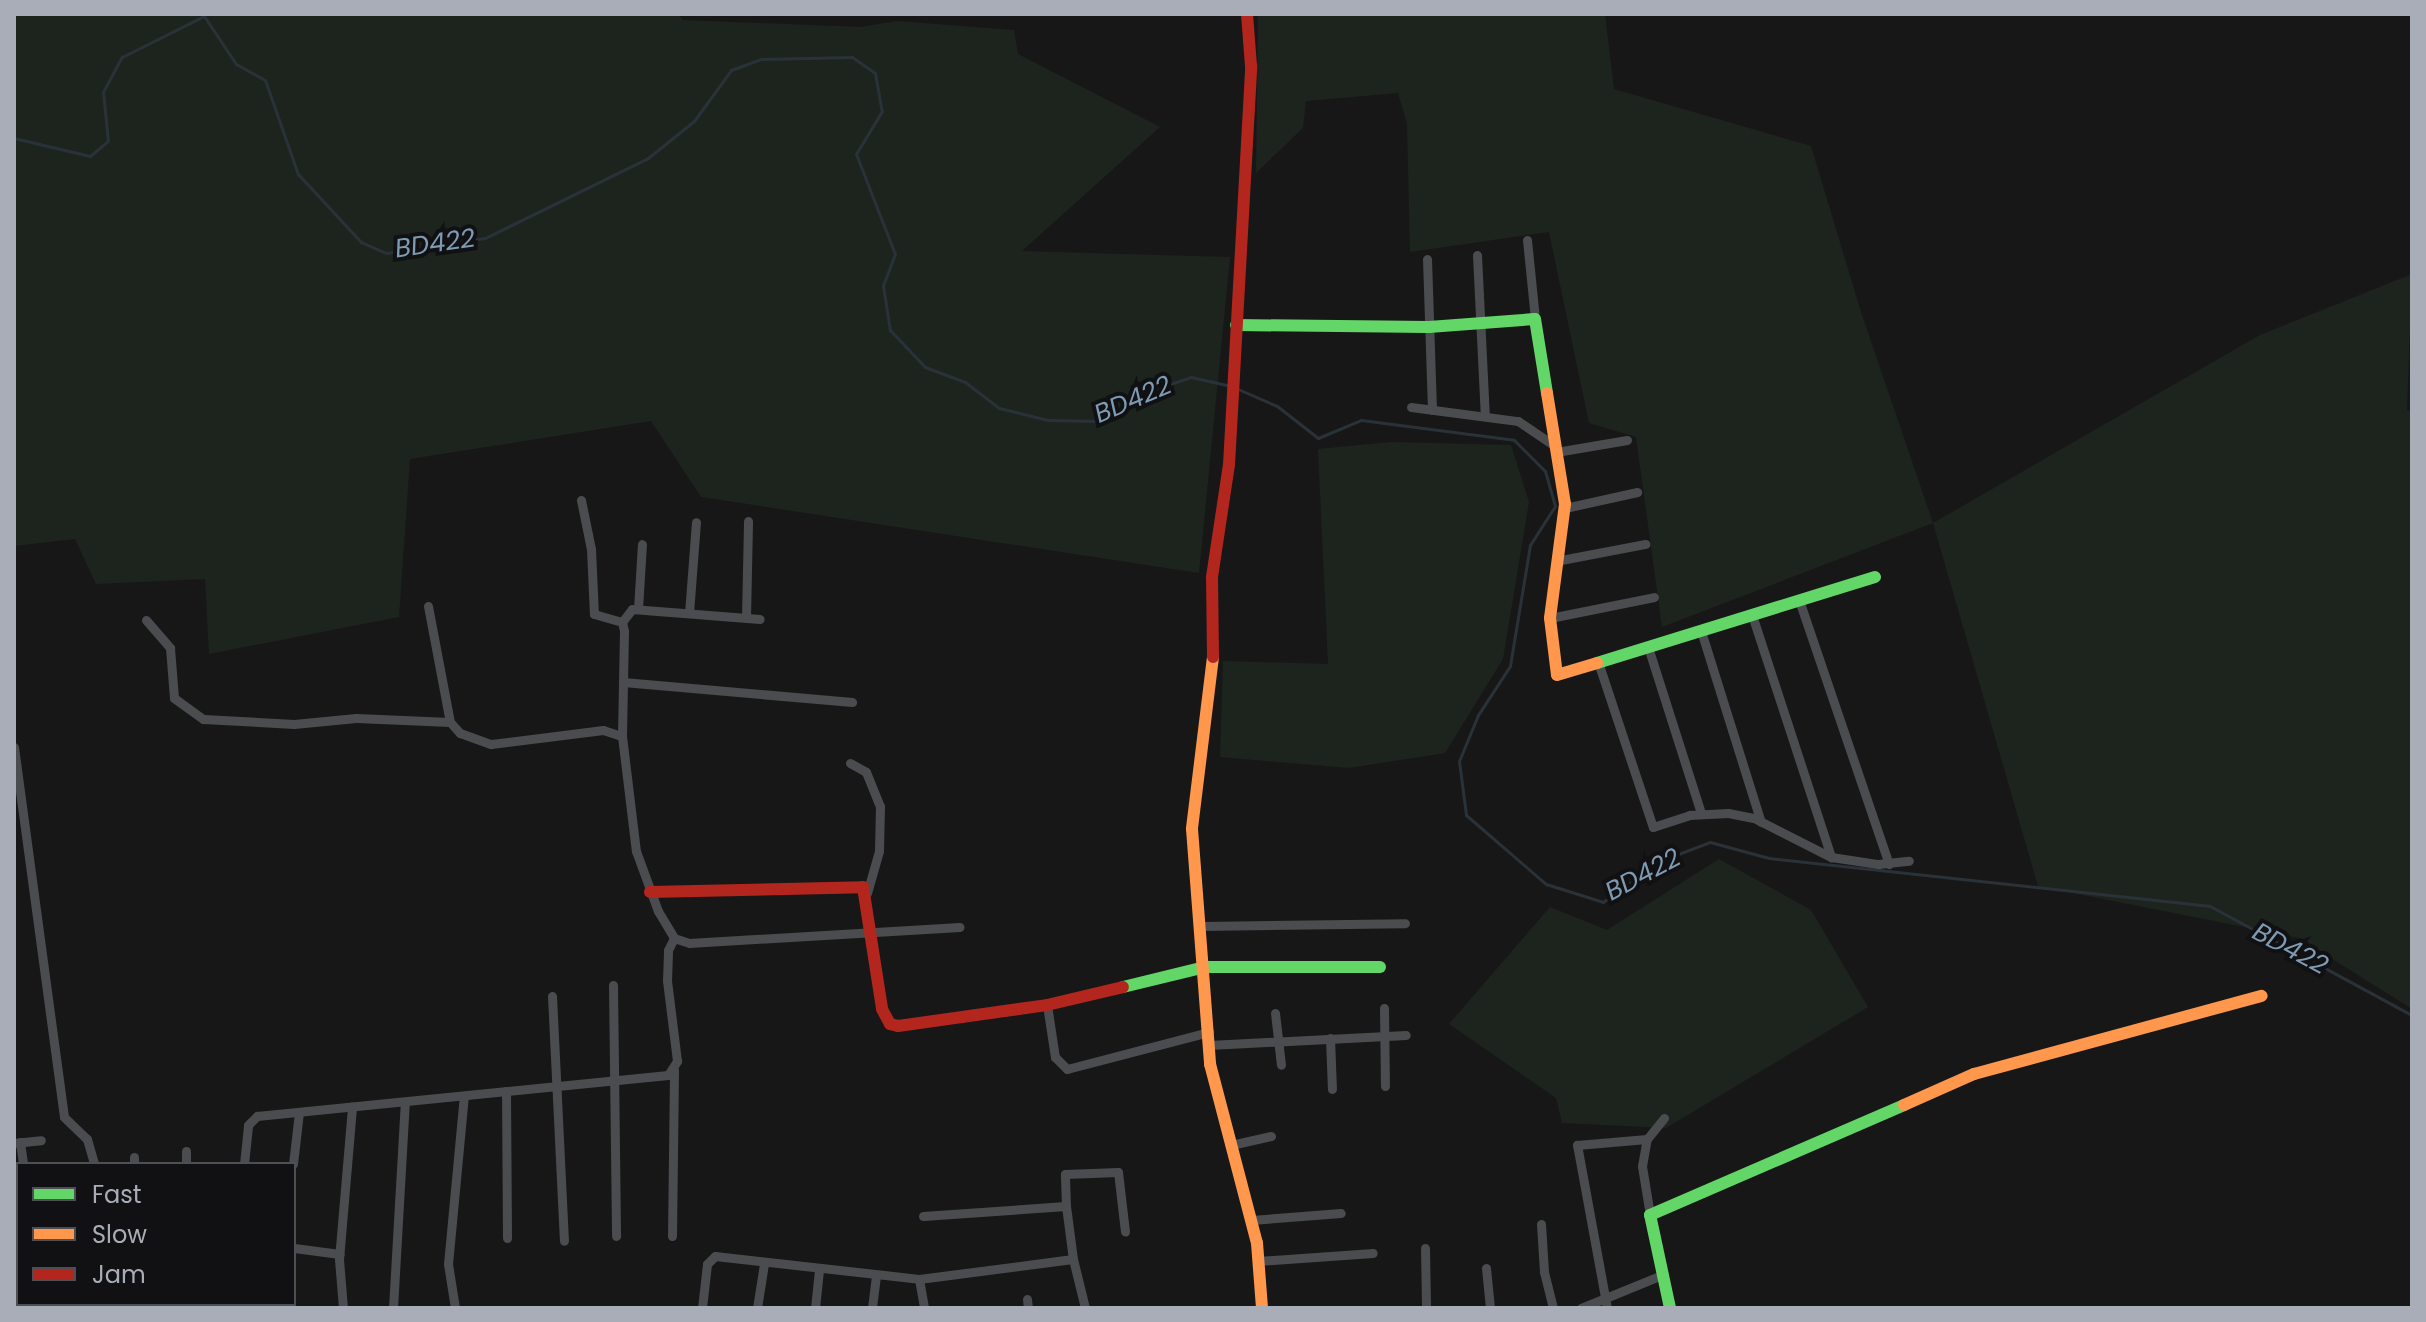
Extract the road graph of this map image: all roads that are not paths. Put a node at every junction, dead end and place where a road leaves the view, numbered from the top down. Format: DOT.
graph roads {
  1 [pos="1247,14"];
  2 [pos="1527,240"];
  3 [pos="1477,255"];
  4 [pos="1427,259"];
  5 [pos="1535,319"];
  6 [pos="1236,325"];
  7 [pos="1481,326"];
  8 [pos="1429,327"];
  9 [pos="1411,407"];
  10 [pos="1432,410"];
  11 [pos="1485,416"];
  12 [pos="1627,440"];
  13 [pos="1555,449"];
  14 [pos="1637,492"];
  15 [pos="581,500"];
  16 [pos="1565,508"];
  17 [pos="748,521"];
  18 [pos="696,522"];
  19 [pos="642,544"];
  20 [pos="1645,544"];
  21 [pos="1561,560"];
  22 [pos="1875,577"];
  23 [pos="1654,597"];
  24 [pos="1799,600"];
  25 [pos="428,606"];
  26 [pos="638,609"];
  27 [pos="689,613"];
  28 [pos="1752,615"];
  29 [pos="746,618"];
  30 [pos="1550,618"];
  31 [pos="760,619"];
  32 [pos="146,620"];
  33 [pos="622,622"];
  34 [pos="1701,631"];
  35 [pos="1648,647"];
  36 [pos="1598,662"];
  37 [pos="623,682"];
  38 [pos="852,702"];
  39 [pos="450,722"];
  40 [pos="622,736"];
  41 [pos="14,747"];
  42 [pos="850,763"];
  43 [pos="1701,813"];
  44 [pos="1761,822"];
  45 [pos="1831,857"];
  46 [pos="1909,861"];
  47 [pos="1889,864"];
  48 [pos="650,892"];
  49 [pos="867,893"];
  50 [pos="1405,923"];
  51 [pos="1201,926"];
  52 [pos="960,927"];
  53 [pos="872,932"];
  54 [pos="674,938"];
  55 [pos="1205,967"];
  56 [pos="1380,967"];
  57 [pos="613,985"];
  58 [pos="552,996"];
  59 [pos="2262,996"];
  60 [pos="1047,1005"];
  61 [pos="1384,1008"];
  62 [pos="1275,1013"];
  63 [pos="1406,1035"];
  64 [pos="1384,1036"];
  65 [pos="1209,1038"];
  66 [pos="1330,1038"];
  67 [pos="1277,1041"];
  68 [pos="1281,1065"];
  69 [pos="674,1070"];
  70 [pos="614,1081"];
  71 [pos="1385,1086"];
  72 [pos="554,1087"];
  73 [pos="1332,1089"];
  74 [pos="506,1091"];
  75 [pos="464,1096"];
  76 [pos="405,1102"];
  77 [pos="352,1107"];
  78 [pos="299,1112"];
  79 [pos="1664,1118"];
  80 [pos="1271,1136"];
  81 [pos="1647,1139"];
  82 [pos="41,1140"];
  83 [pos="17,1143"];
  84 [pos="1231,1145"];
  85 [pos="186,1151"];
  86 [pos="93,1162"];
  87 [pos="186,1162"];
  88 [pos="244,1162"];
  89 [pos="293,1162"];
  90 [pos="1066,1206"];
  91 [pos="1341,1213"];
  92 [pos="1650,1215"];
  93 [pos="923,1216"];
  94 [pos="1251,1220"];
  95 [pos="1541,1224"];
  96 [pos="1125,1232"];
  97 [pos="616,1236"];
  98 [pos="672,1236"];
  99 [pos="507,1238"];
  100 [pos="564,1241"];
  101 [pos="296,1248"];
  102 [pos="1425,1248"];
  103 [pos="1373,1253"];
  104 [pos="340,1254"];
  105 [pos="1073,1259"];
  106 [pos="1258,1261"];
  107 [pos="764,1264"];
  108 [pos="1486,1268"];
  109 [pos="819,1269"];
  110 [pos="876,1275"];
  111 [pos="1662,1275"];
  112 [pos="919,1279"];
  113 [pos="1606,1303"];
  114 [pos="343,1308"];
  115 [pos="393,1308"];
  116 [pos="455,1308"];
  117 [pos="702,1308"];
  118 [pos="757,1308"];
  119 [pos="815,1308"];
  120 [pos="872,1308"];
  121 [pos="924,1308"];
  122 [pos="1085,1308"];
  123 [pos="1262,1308"];
  124 [pos="1426,1308"];
  125 [pos="1490,1308"];
  126 [pos="1553,1308"];
  127 [pos="1581,1308"];
  128 [pos="1670,1308"];
  1 -- 6 [label="street"];
  2 -- 5 [label="street"];
  3 -- 7 [label="street"];
  4 -- 8 [label="street"];
  5 -- 7 [label="street"];
  5 -- 13 [label="street"];
  6 -- 8 [label="street"];
  6 -- 51 [label="street"];
  7 -- 8 [label="street"];
  7 -- 11 [label="street"];
  8 -- 10 [label="street"];
  9 -- 10 [label="street"];
  10 -- 11 [label="street"];
  11 -- 13 [label="street"];
  12 -- 13 [label="street"];
  13 -- 16 [label="street"];
  14 -- 16 [label="street"];
  15 -- 33 [label="street"];
  16 -- 21 [label="street"];
  17 -- 29 [label="street"];
  18 -- 27 [label="street"];
  19 -- 26 [label="street"];
  20 -- 21 [label="street"];
  21 -- 30 [label="street"];
  22 -- 24 [label="street"];
  23 -- 30 [label="street"];
  24 -- 28 [label="street"];
  24 -- 47 [label="street"];
  25 -- 39 [label="street"];
  26 -- 27 [label="street"];
  26 -- 33 [label="street"];
  27 -- 29 [label="street"];
  28 -- 34 [label="street"];
  28 -- 45 [label="street"];
  29 -- 31 [label="street"];
  30 -- 36 [label="street"];
  32 -- 39 [label="street"];
  33 -- 37 [label="street"];
  34 -- 35 [label="street"];
  34 -- 44 [label="street"];
  35 -- 36 [label="street"];
  35 -- 43 [label="street"];
  36 -- 43 [label="street"];
  37 -- 38 [label="street"];
  37 -- 40 [label="street"];
  39 -- 40 [label="street"];
  40 -- 48 [label="street"];
  41 -- 86 [label="street"];
  42 -- 49 [label="street"];
  43 -- 44 [label="street"];
  44 -- 45 [label="street"];
  45 -- 47 [label="street"];
  46 -- 47 [label="street"];
  48 -- 49 [label="street"];
  48 -- 54 [label="street"];
  49 -- 53 [label="street"];
  50 -- 51 [label="street"];
  51 -- 55 [label="street"];
  52 -- 53 [label="street"];
  53 -- 54 [label="street"];
  53 -- 60 [label="street"];
  54 -- 69 [label="street"];
  55 -- 56 [label="street"];
  55 -- 60 [label="street"];
  55 -- 65 [label="street"];
  57 -- 70 [label="street"];
  58 -- 72 [label="street"];
  59 -- 92 [label="street"];
  60 -- 65 [label="street"];
  61 -- 64 [label="street"];
  62 -- 67 [label="street"];
  63 -- 64 [label="street"];
  64 -- 66 [label="street"];
  64 -- 71 [label="street"];
  65 -- 67 [label="street"];
  65 -- 84 [label="street"];
  66 -- 67 [label="street"];
  66 -- 73 [label="street"];
  67 -- 68 [label="street"];
  69 -- 70 [label="street"];
  69 -- 98 [label="street"];
  70 -- 72 [label="street"];
  70 -- 97 [label="street"];
  72 -- 74 [label="street"];
  72 -- 100 [label="street"];
  74 -- 75 [label="street"];
  74 -- 99 [label="street"];
  75 -- 76 [label="street"];
  75 -- 116 [label="street"];
  76 -- 77 [label="street"];
  76 -- 115 [label="street"];
  77 -- 78 [label="street"];
  77 -- 104 [label="street"];
  78 -- 88 [label="street"];
  78 -- 89 [label="street"];
  79 -- 81 [label="street"];
  80 -- 84 [label="street"];
  81 -- 92 [label="street"];
  81 -- 113 [label="street"];
  82 -- 83 [label="street"];
  84 -- 94 [label="street"];
  85 -- 87 [label="street"];
  90 -- 93 [label="street"];
  90 -- 96 [label="street"];
  90 -- 105 [label="street"];
  91 -- 94 [label="street"];
  92 -- 111 [label="street"];
  94 -- 106 [label="street"];
  95 -- 126 [label="street"];
  101 -- 104 [label="street"];
  102 -- 124 [label="street"];
  103 -- 106 [label="street"];
  104 -- 114 [label="street"];
  105 -- 112 [label="street"];
  105 -- 122 [label="street"];
  106 -- 123 [label="street"];
  107 -- 109 [label="street"];
  107 -- 117 [label="street"];
  107 -- 118 [label="street"];
  108 -- 125 [label="street"];
  109 -- 110 [label="street"];
  109 -- 119 [label="street"];
  110 -- 112 [label="street"];
  110 -- 120 [label="street"];
  111 -- 113 [label="street"];
  111 -- 128 [label="street"];
  112 -- 121 [label="street"];
  113 -- 127 [label="street"];
}
